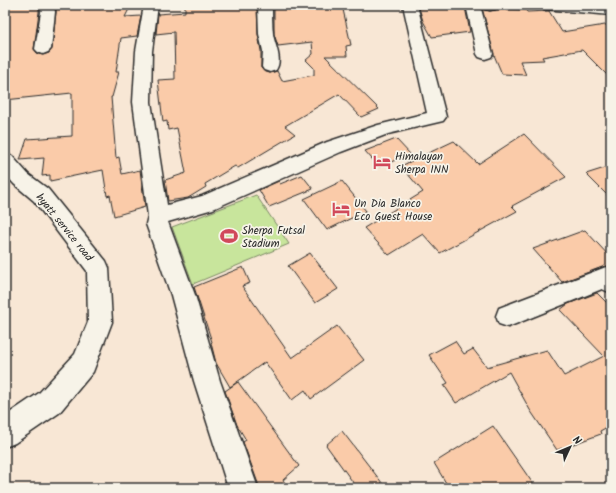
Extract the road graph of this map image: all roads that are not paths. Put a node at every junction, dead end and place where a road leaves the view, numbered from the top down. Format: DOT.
graph roads {
  1 [pos="47,5"];
  2 [pos="151,5"];
  3 [pos="265,5"];
  4 [pos="410,5"];
  5 [pos="473,5"];
  6 [pos="544,5"];
  7 [pos="611,11"];
  8 [pos="43,49"];
  9 [pos="485,54"];
  10 [pos="270,68"];
  11 [pos="5,161"];
  12 [pos="158,216"];
  13 [pos="611,283"];
  14 [pos="508,316"];
  15 [pos="5,433"];
  16 [pos="243,488"];
  1 -- 8 [label="street"];
  2 -- 12 [label="street"];
  3 -- 10 [label="street"];
  4 -- 12 [label="street"];
  5 -- 9 [label="street"];
  6 -- 7 [label="street"];
  11 -- 15 [label="street, hyatt service road"];
  12 -- 16 [label="street"];
  13 -- 14 [label="street"];
}
